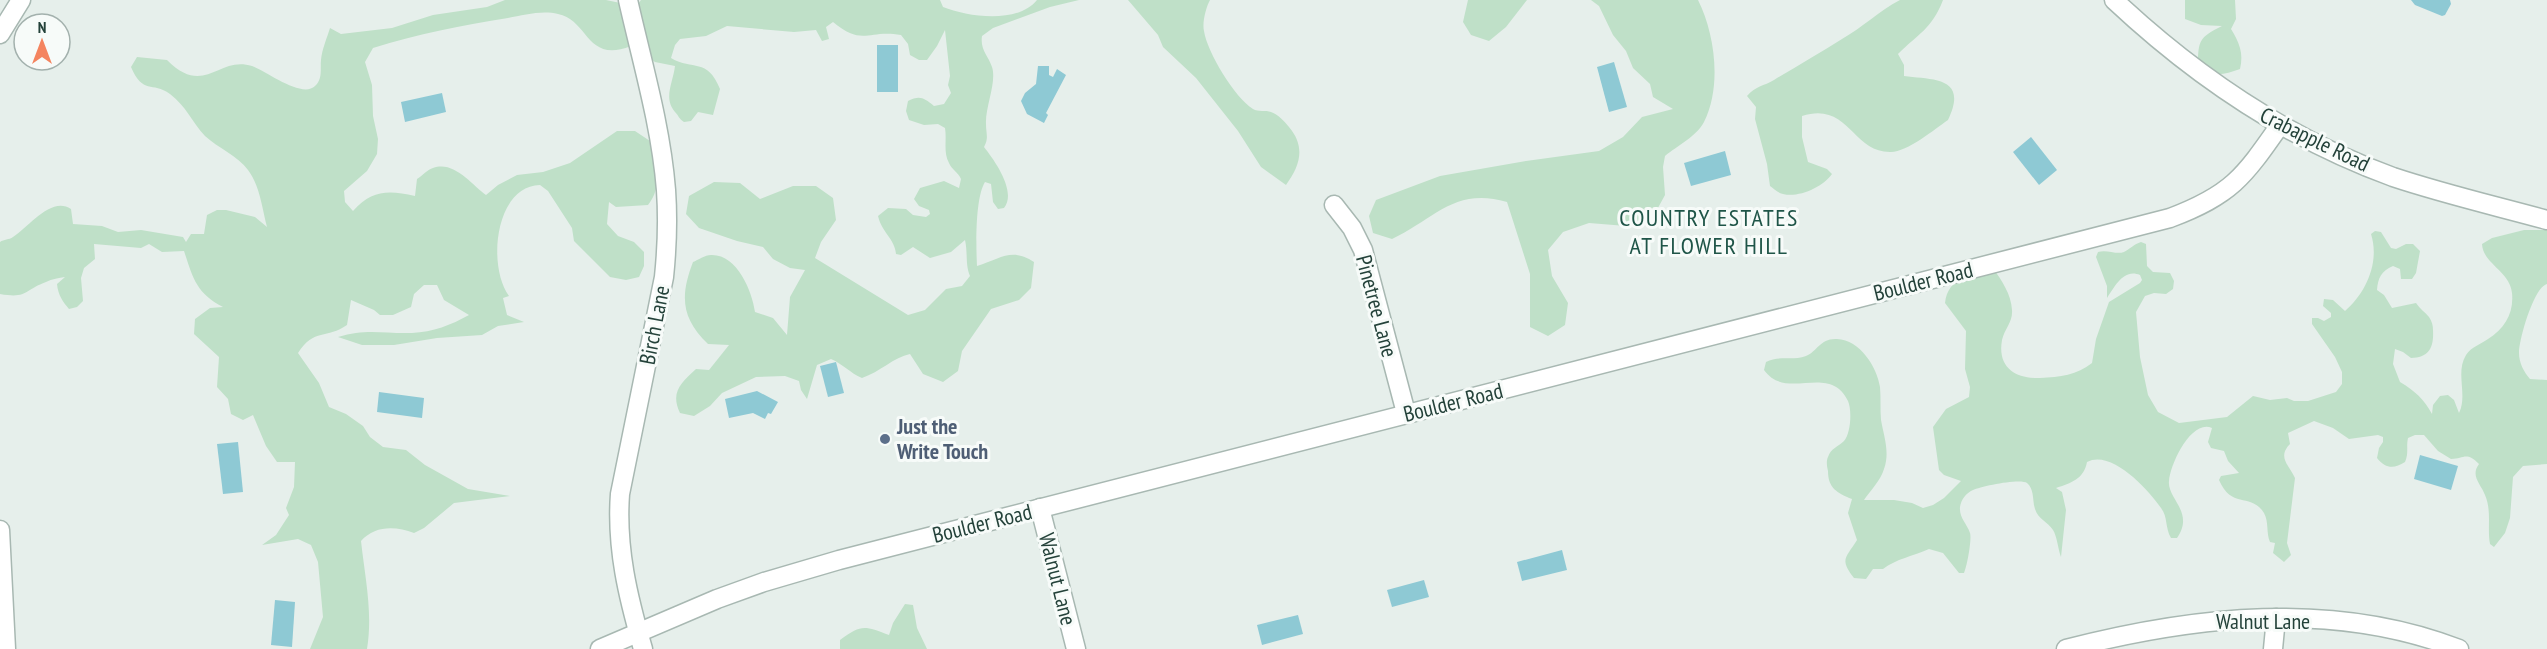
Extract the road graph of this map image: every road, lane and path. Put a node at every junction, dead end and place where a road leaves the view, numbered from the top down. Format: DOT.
graph roads {
  1 [pos="21,0"];
  2 [pos="628,0"];
  3 [pos="2114,0"];
  4 [pos="0,34"];
  5 [pos="2280,125"];
  6 [pos="1334,205"];
  7 [pos="2547,220"];
  8 [pos="1406,413"];
  9 [pos="1040,508"];
  10 [pos="0,530"];
  11 [pos="2276,618"];
  12 [pos="640,641"];
  13 [pos="6,649"];
  14 [pos="600,649"];
  15 [pos="1076,649"];
  16 [pos="2066,649"];
  17 [pos="2273,649"];
  18 [pos="2459,649"];
  1 -- 4 [label="street"];
  2 -- 12 [label="street, Birch Lane"];
  3 -- 5 [label="street, Crabapple Road"];
  5 -- 7 [label="street, Crabapple Road"];
  5 -- 8 [label="street, Boulder Road"];
  6 -- 8 [label="street, Pinetree Lane"];
  8 -- 9 [label="street, Boulder Road"];
  9 -- 12 [label="street, Boulder Road"];
  9 -- 15 [label="street, Walnut Lane"];
  10 -- 13 [label="street"];
  11 -- 16 [label="street, Walnut Lane"];
  11 -- 17 [label="street"];
  11 -- 18 [label="street, Walnut Lane"];
  12 -- 14 [label="street, Boulder Road"];
}
